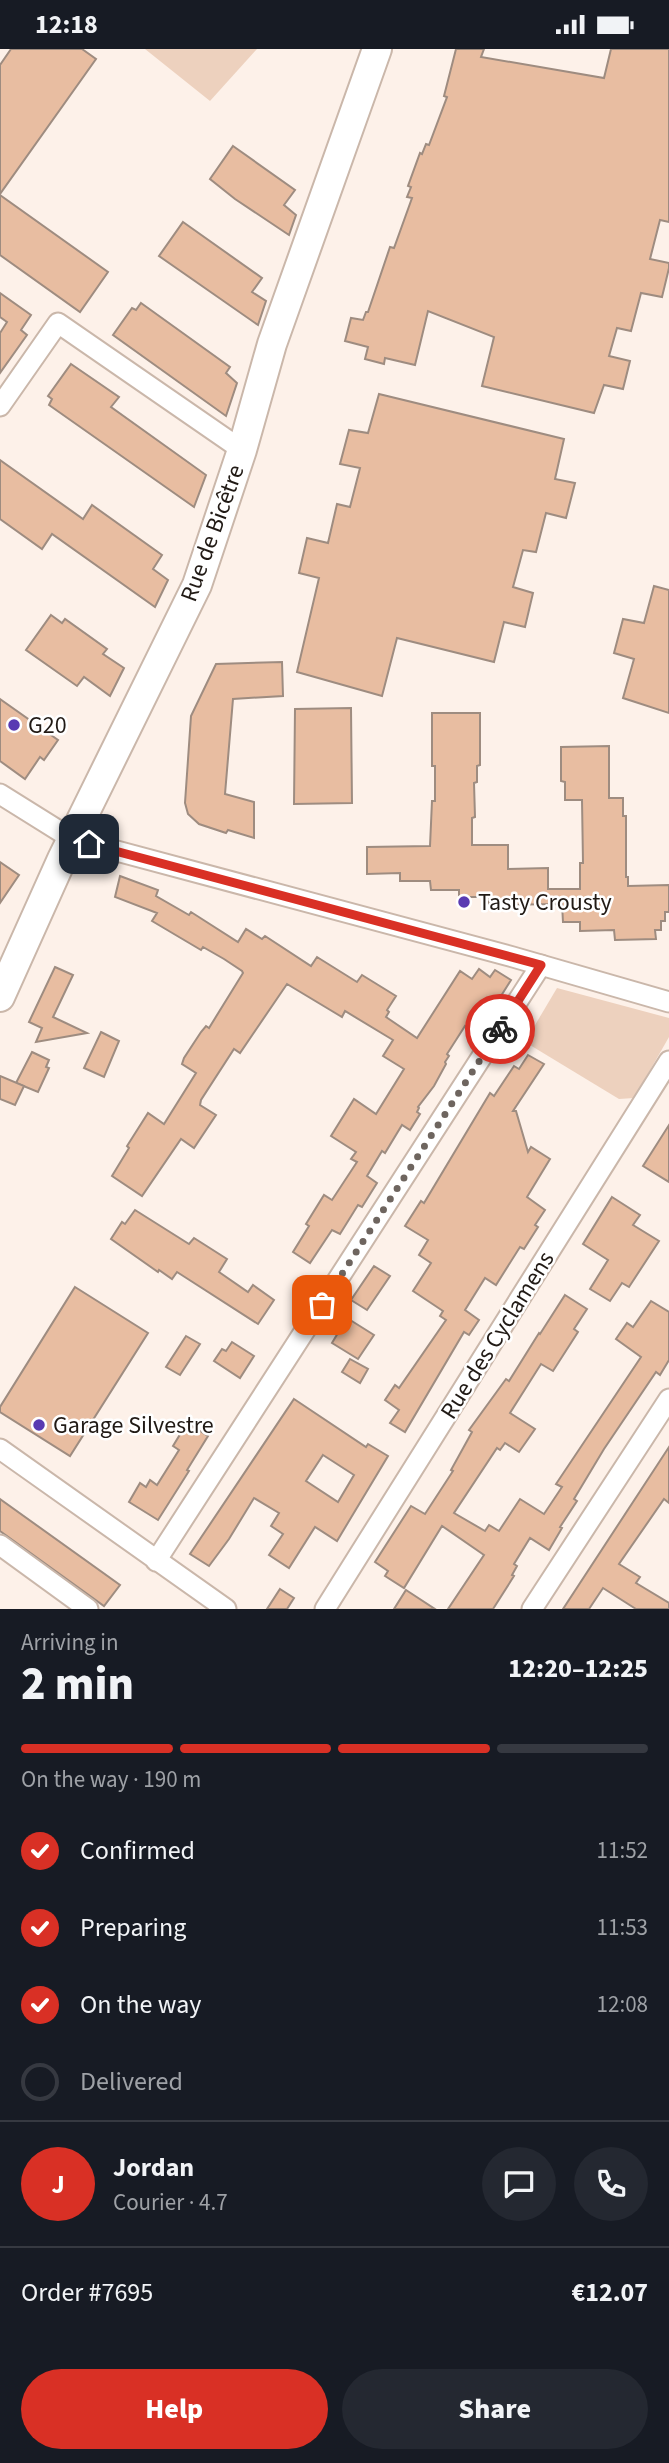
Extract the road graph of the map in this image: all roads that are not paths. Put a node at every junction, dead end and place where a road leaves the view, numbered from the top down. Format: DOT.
graph roads {
  1 [pos="377,49"];
  2 [pos="0,406"];
  3 [pos="242,450"];
  4 [pos="0,794"];
  5 [pos="72,839"];
  6 [pos="541,965"];
  7 [pos="0,997"];
  8 [pos="669,1002"];
  9 [pos="669,1061"];
  10 [pos="669,1399"];
  11 [pos="0,1449"];
  12 [pos="0,1545"];
  13 [pos="156,1561"];
  14 [pos="88,1609"];
  15 [pos="226,1609"];
  16 [pos="325,1609"];
  17 [pos="532,1609"];
  1 -- 3 [label="street, Rue de Bicêtre"];
  2 -- 3 [label="street"];
  3 -- 5 [label="street, Rue de Bicêtre"];
  4 -- 5 [label="street"];
  5 -- 6 [label="street"];
  5 -- 7 [label="street, Rue de Bicêtre"];
  6 -- 8 [label="street"];
  6 -- 13 [label="street"];
  9 -- 16 [label="street, Rue des Cyclamens"];
  10 -- 17 [label="street"];
  11 -- 13 [label="street"];
  12 -- 14 [label="street"];
  13 -- 15 [label="street"];
}
